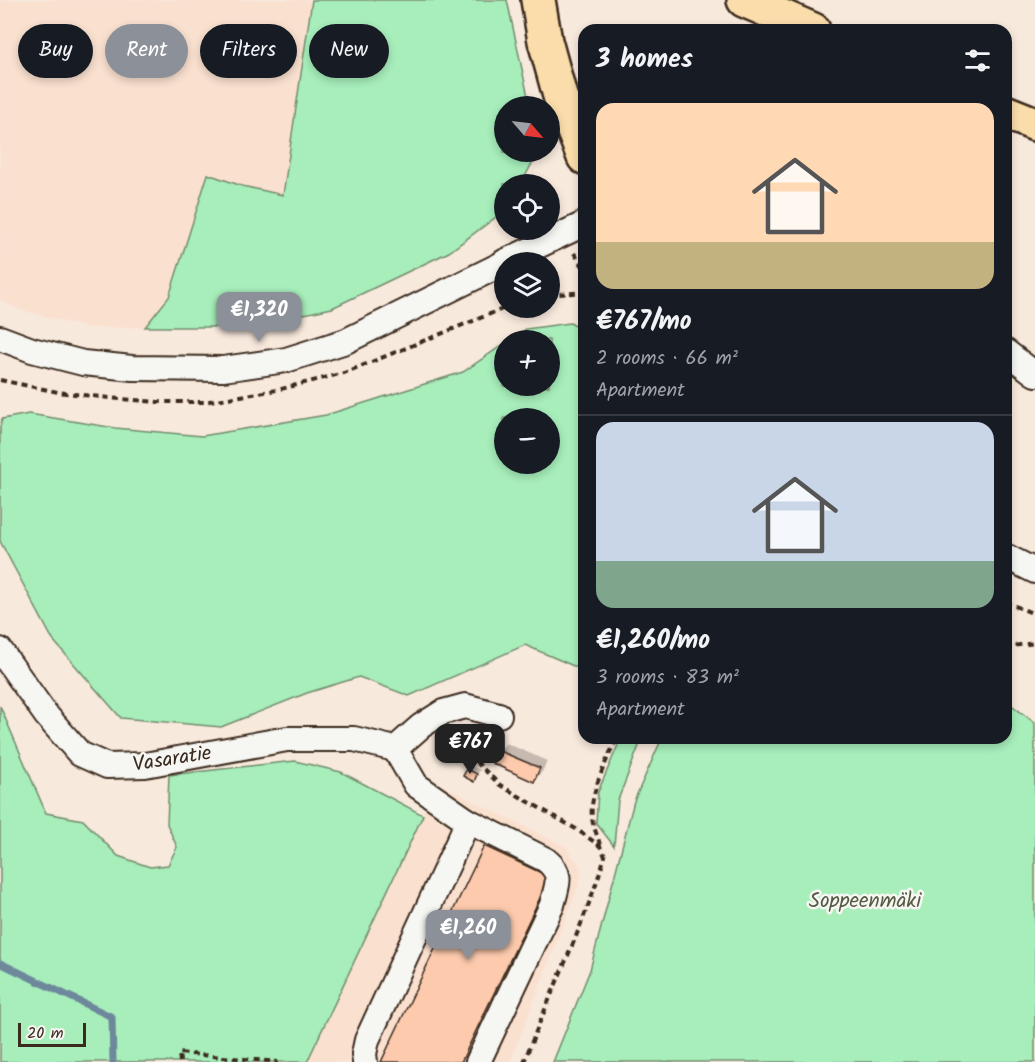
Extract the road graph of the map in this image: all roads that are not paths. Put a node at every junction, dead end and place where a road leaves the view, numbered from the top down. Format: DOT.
graph roads {
  1 [pos="538,0"];
  2 [pos="744,0"];
  3 [pos="799,24"];
  4 [pos="1012,115"];
  5 [pos="1035,124"];
  6 [pos="578,141"];
  7 [pos="578,227"];
  8 [pos="525,252"];
  9 [pos="494,267"];
  10 [pos="0,338"];
  11 [pos="1012,356"];
  12 [pos="1035,374"];
  13 [pos="1012,560"];
  14 [pos="1035,571"];
  15 [pos="0,650"];
  16 [pos="499,715"];
  17 [pos="395,749"];
  18 [pos="468,822"];
  19 [pos="365,1062"];
  20 [pos="478,1062"];
  1 -- 6 [label="highway"];
  2 -- 3 [label="highway"];
  4 -- 5 [label="highway"];
  7 -- 8 [label="street"];
  9 -- 10 [label="street"];
  11 -- 12 [label="street"];
  13 -- 14 [label="street"];
  15 -- 17 [label="street, Vasaratie"];
  16 -- 17 [label="street"];
  17 -- 18 [label="street"];
  18 -- 19 [label="street"];
  18 -- 20 [label="street"];
}
